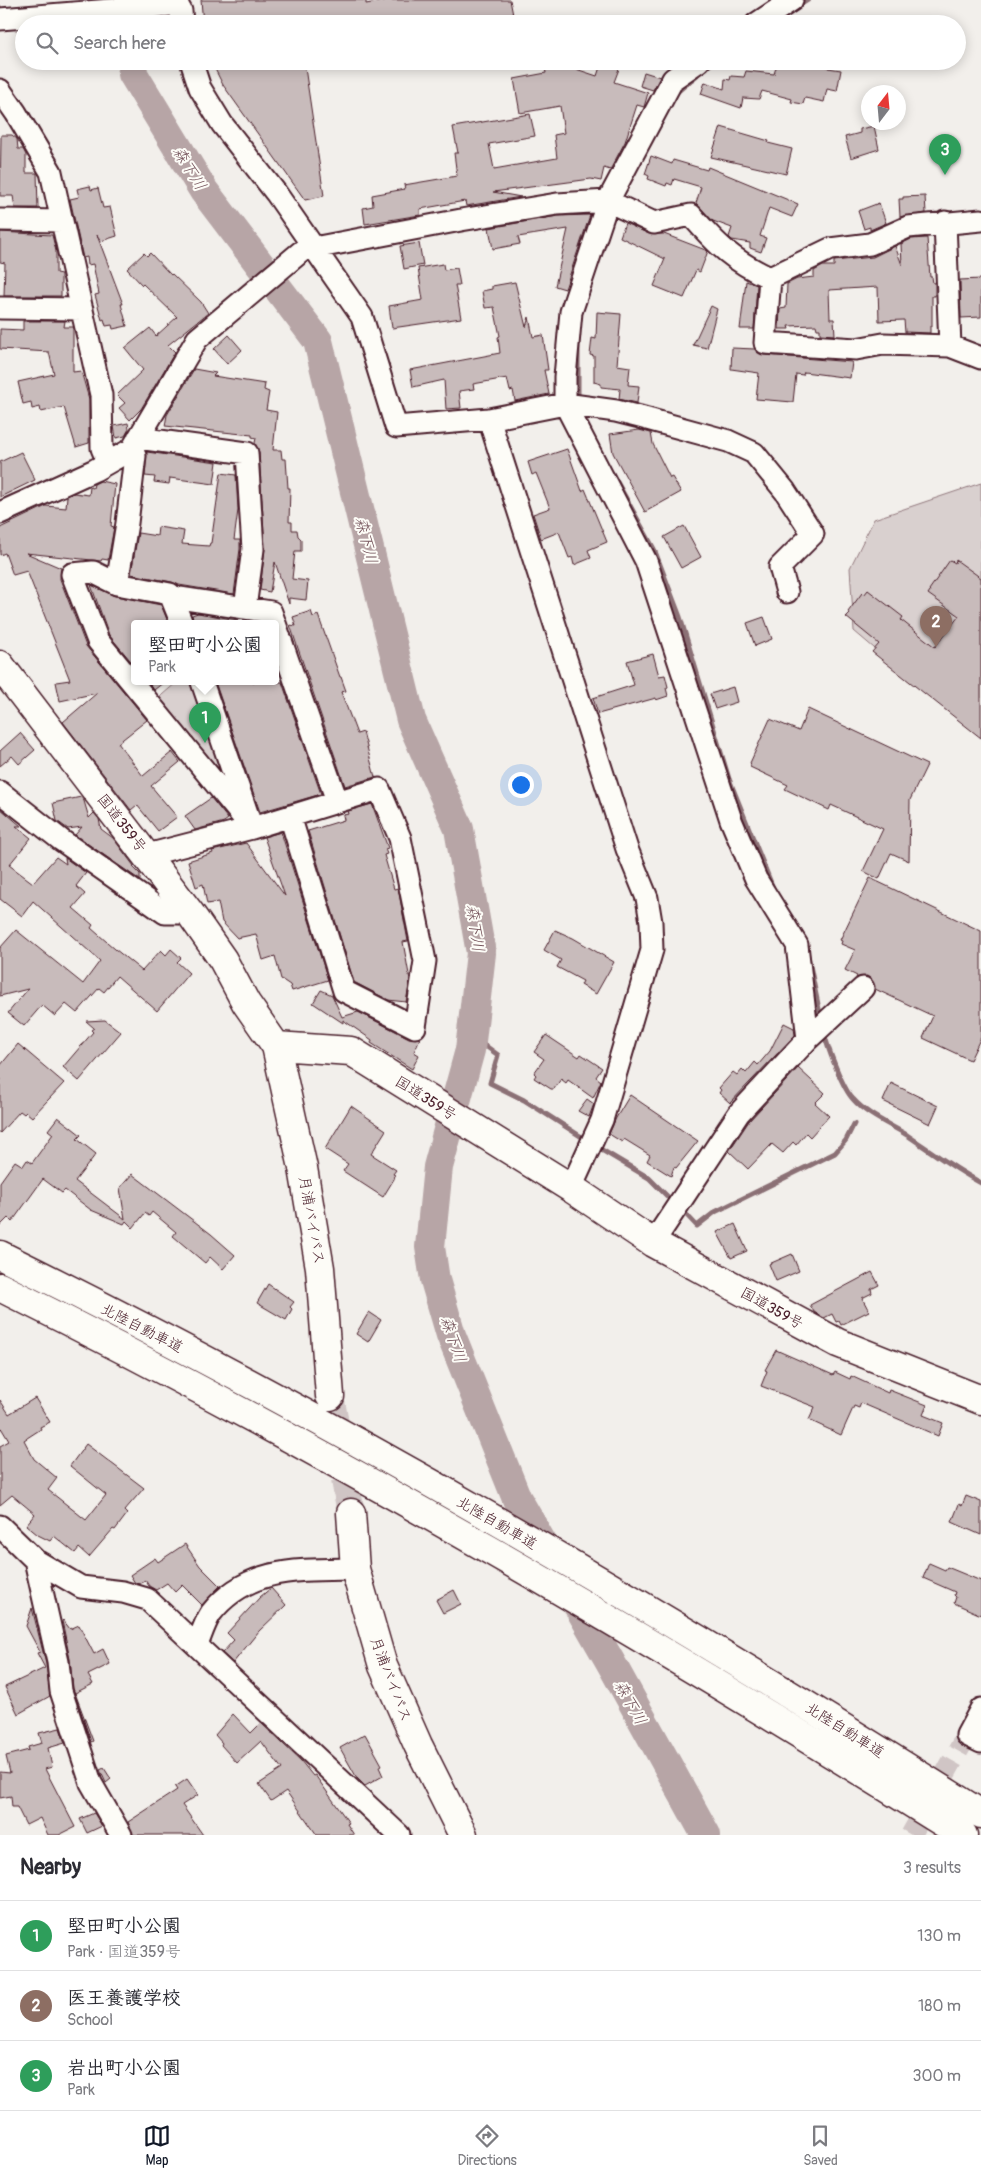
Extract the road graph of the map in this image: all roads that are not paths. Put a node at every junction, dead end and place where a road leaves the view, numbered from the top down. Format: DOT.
graph roads {
  1 [pos="792,0"];
  2 [pos="37,8"];
  3 [pos="177,8"];
  4 [pos="770,15"];
  5 [pos="0,19"];
  6 [pos="194,70"];
  7 [pos="686,70"];
  8 [pos="0,90"];
  9 [pos="8,118"];
  10 [pos="608,201"];
  11 [pos="0,220"];
  12 [pos="981,220"];
  13 [pos="62,222"];
  14 [pos="945,222"];
  15 [pos="309,249"];
  16 [pos="770,278"];
  17 [pos="0,308"];
  18 [pos="82,309"];
  19 [pos="950,346"];
  20 [pos="981,358"];
  21 [pos="573,405"];
  22 [pos="489,419"];
  23 [pos="135,444"];
  24 [pos="108,462"];
  25 [pos="0,513"];
  26 [pos="117,584"];
  27 [pos="787,592"];
  28 [pos="173,598"];
  29 [pos="245,608"];
  30 [pos="181,620"];
  31 [pos="274,620"];
  32 [pos="279,635"];
  33 [pos="0,665"];
  34 [pos="131,681"];
  35 [pos="134,685"];
  36 [pos="203,685"];
  37 [pos="0,792"];
  38 [pos="337,801"];
  39 [pos="290,816"];
  40 [pos="252,828"];
  41 [pos="147,855"];
  42 [pos="190,913"];
  43 [pos="863,988"];
  44 [pos="812,1035"];
  45 [pos="276,1046"];
  46 [pos="571,1188"];
  47 [pos="653,1243"];
  48 [pos="0,1255"];
  49 [pos="0,1287"];
  50 [pos="330,1396"];
  51 [pos="981,1400"];
  52 [pos="351,1513"];
  53 [pos="0,1526"];
  54 [pos="34,1560"];
  55 [pos="355,1569"];
  56 [pos="692,1636"];
  57 [pos="197,1645"];
  58 [pos="743,1700"];
  59 [pos="981,1709"];
  60 [pos="981,1742"];
  61 [pos="981,1793"];
  62 [pos="981,1814"];
  63 [pos="121,1835"];
  64 [pos="399,1835"];
  65 [pos="464,1835"];
  66 [pos="948,1835"];
  67 [pos="963,1835"];
  1 -- 4 [label="street"];
  2 -- 3 [label="street"];
  2 -- 5 [label="street"];
  6 -- 15 [label="street"];
  7 -- 10 [label="street"];
  8 -- 9 [label="street"];
  9 -- 13 [label="street"];
  10 -- 15 [label="street"];
  10 -- 16 [label="street"];
  10 -- 21 [label="street"];
  11 -- 13 [label="street"];
  12 -- 14 [label="street"];
  13 -- 18 [label="street"];
  14 -- 16 [label="street"];
  14 -- 19 [label="street"];
  15 -- 22 [label="street"];
  15 -- 23 [label="street"];
  16 -- 19 [label="street"];
  17 -- 18 [label="street"];
  18 -- 24 [label="street"];
  19 -- 20 [label="street"];
  21 -- 22 [label="street"];
  21 -- 27 [label="street"];
  21 -- 44 [label="street"];
  22 -- 46 [label="street"];
  23 -- 24 [label="street"];
  23 -- 26 [label="street"];
  23 -- 29 [label="street"];
  24 -- 25 [label="street"];
  26 -- 28 [label="street"];
  26 -- 34 [label="street"];
  28 -- 29 [label="street"];
  28 -- 30 [label="street"];
  29 -- 31 [label="street"];
  32 -- 38 [label="street"];
  33 -- 41 [label="highway, 国道359号"];
  35 -- 40 [label="street"];
  36 -- 40 [label="street"];
  37 -- 42 [label="street"];
  38 -- 39 [label="street"];
  38 -- 39 [label="street"];
  39 -- 40 [label="street"];
  40 -- 41 [label="street"];
  41 -- 42 [label="highway, 国道359号"];
  42 -- 45 [label="highway, 国道359号"];
  43 -- 44 [label="street"];
  44 -- 47 [label="street"];
  45 -- 46 [label="highway, 国道359号"];
  45 -- 50 [label="highway, 月浦バイパス"];
  46 -- 47 [label="highway, 国道359号"];
  47 -- 51 [label="highway, 国道359号"];
  48 -- 56 [label="highway, 北陸自動車道"];
  49 -- 58 [label="highway, 北陸自動車道"];
  52 -- 55 [label="highway, 月浦バイパス"];
  53 -- 54 [label="street"];
  54 -- 57 [label="street"];
  54 -- 63 [label="street"];
  55 -- 57 [label="street"];
  55 -- 65 [label="highway, 月浦バイパス"];
  56 -- 61 [label="highway"];
  56 -- 62 [label="highway, 北陸自動車道"];
  57 -- 64 [label="street"];
  58 -- 66 [label="highway"];
  58 -- 67 [label="highway, 北陸自動車道"];
  59 -- 60 [label="street"];
}
